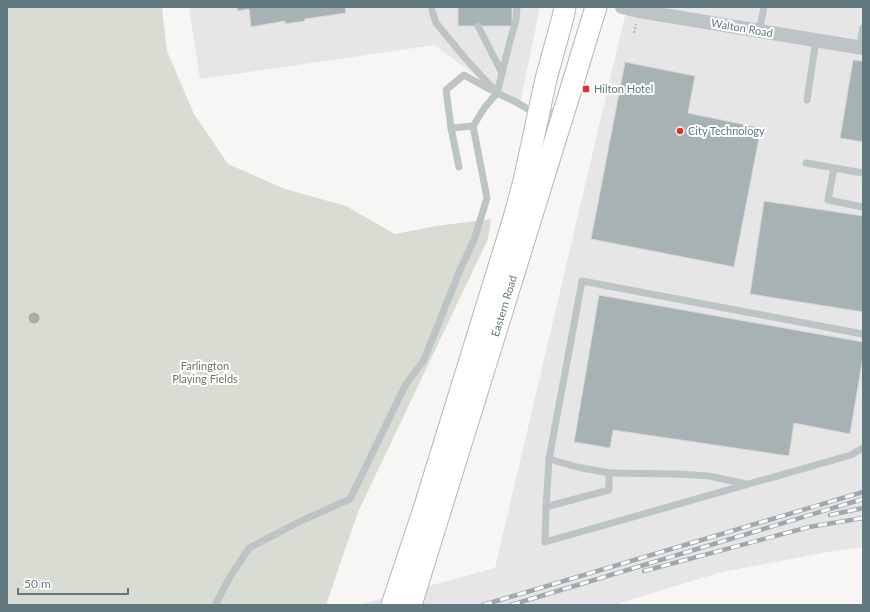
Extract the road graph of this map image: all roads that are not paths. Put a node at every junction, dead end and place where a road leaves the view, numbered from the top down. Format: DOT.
graph roads {
  1 [pos="432,7"];
  2 [pos="517,7"];
  3 [pos="565,7"];
  4 [pos="596,7"];
  5 [pos="622,7"];
  6 [pos="764,7"];
  7 [pos="478,26"];
  8 [pos="863,28"];
  9 [pos="760,31"];
  10 [pos="816,40"];
  11 [pos="861,48"];
  12 [pos="502,73"];
  13 [pos="572,89"];
  14 [pos="497,93"];
  15 [pos="807,100"];
  16 [pos="538,115"];
  17 [pos="473,126"];
  18 [pos="451,128"];
  19 [pos="806,163"];
  20 [pos="459,166"];
  21 [pos="834,168"];
  22 [pos="863,173"];
  23 [pos="863,206"];
  24 [pos="863,334"];
  25 [pos="863,448"];
  26 [pos="549,460"];
  27 [pos="609,473"];
  28 [pos="748,484"];
  29 [pos="546,507"];
  30 [pos="215,605"];
  31 [pos="392,605"];
  32 [pos="412,605"];
  1 -- 14 [label="lane"];
  2 -- 12 [label="lane"];
  3 -- 16 [label="main road, Eastern Road"];
  4 -- 13 [label="main road, Eastern Road"];
  5 -- 9 [label="street, Walton Road"];
  6 -- 9 [label="lane"];
  7 -- 12 [label="lane"];
  8 -- 11 [label="lane"];
  9 -- 10 [label="street, Walton Road"];
  10 -- 11 [label="street, Walton Road"];
  10 -- 15 [label="lane"];
  12 -- 14 [label="lane"];
  13 -- 16 [label="lane"];
  13 -- 32 [label="main road, Eastern Road"];
  14 -- 16 [label="lane"];
  14 -- 17 [label="lane"];
  14 -- 18 [label="lane"];
  16 -- 31 [label="main road, Eastern Road"];
  17 -- 18 [label="lane"];
  17 -- 30 [label="lane"];
  18 -- 20 [label="lane"];
  19 -- 21 [label="lane"];
  21 -- 22 [label="lane"];
  21 -- 23 [label="lane"];
  24 -- 26 [label="lane"];
  25 -- 28 [label="lane"];
  26 -- 27 [label="lane"];
  26 -- 29 [label="lane"];
  27 -- 28 [label="lane"];
  27 -- 29 [label="lane"];
  28 -- 29 [label="lane"];
}
